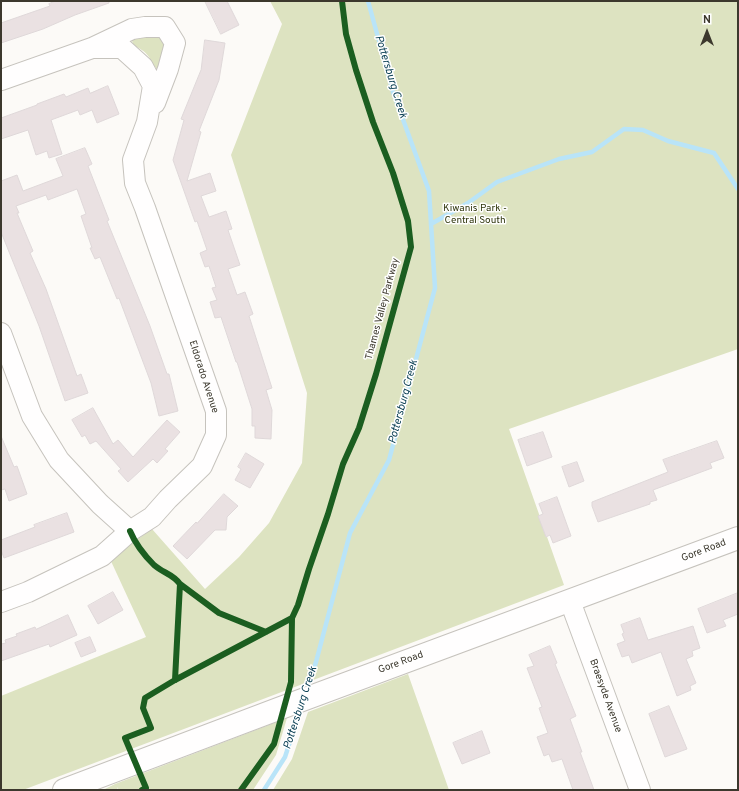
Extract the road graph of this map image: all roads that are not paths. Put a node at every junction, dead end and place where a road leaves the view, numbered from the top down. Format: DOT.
graph roads {
  1 [pos="92,48"];
  2 [pos="1,80"];
  3 [pos="147,122"];
  4 [pos="1,333"];
  5 [pos="130,531"];
  6 [pos="738,538"];
  7 [pos="570,601"];
  8 [pos="1,602"];
  9 [pos="64,790"];
  10 [pos="640,790"];
  1 -- 2 [label="street"];
  1 -- 3 [label="street, Eldorado Avenue"];
  1 -- 3 [label="street, Eldorado Avenue"];
  3 -- 5 [label="street, Eldorado Avenue"];
  4 -- 5 [label="street"];
  5 -- 8 [label="street, Eldorado Avenue"];
  6 -- 7 [label="main road, Gore Road"];
  7 -- 9 [label="main road, Gore Road"];
  7 -- 10 [label="street, Braesyde Avenue"];
}
